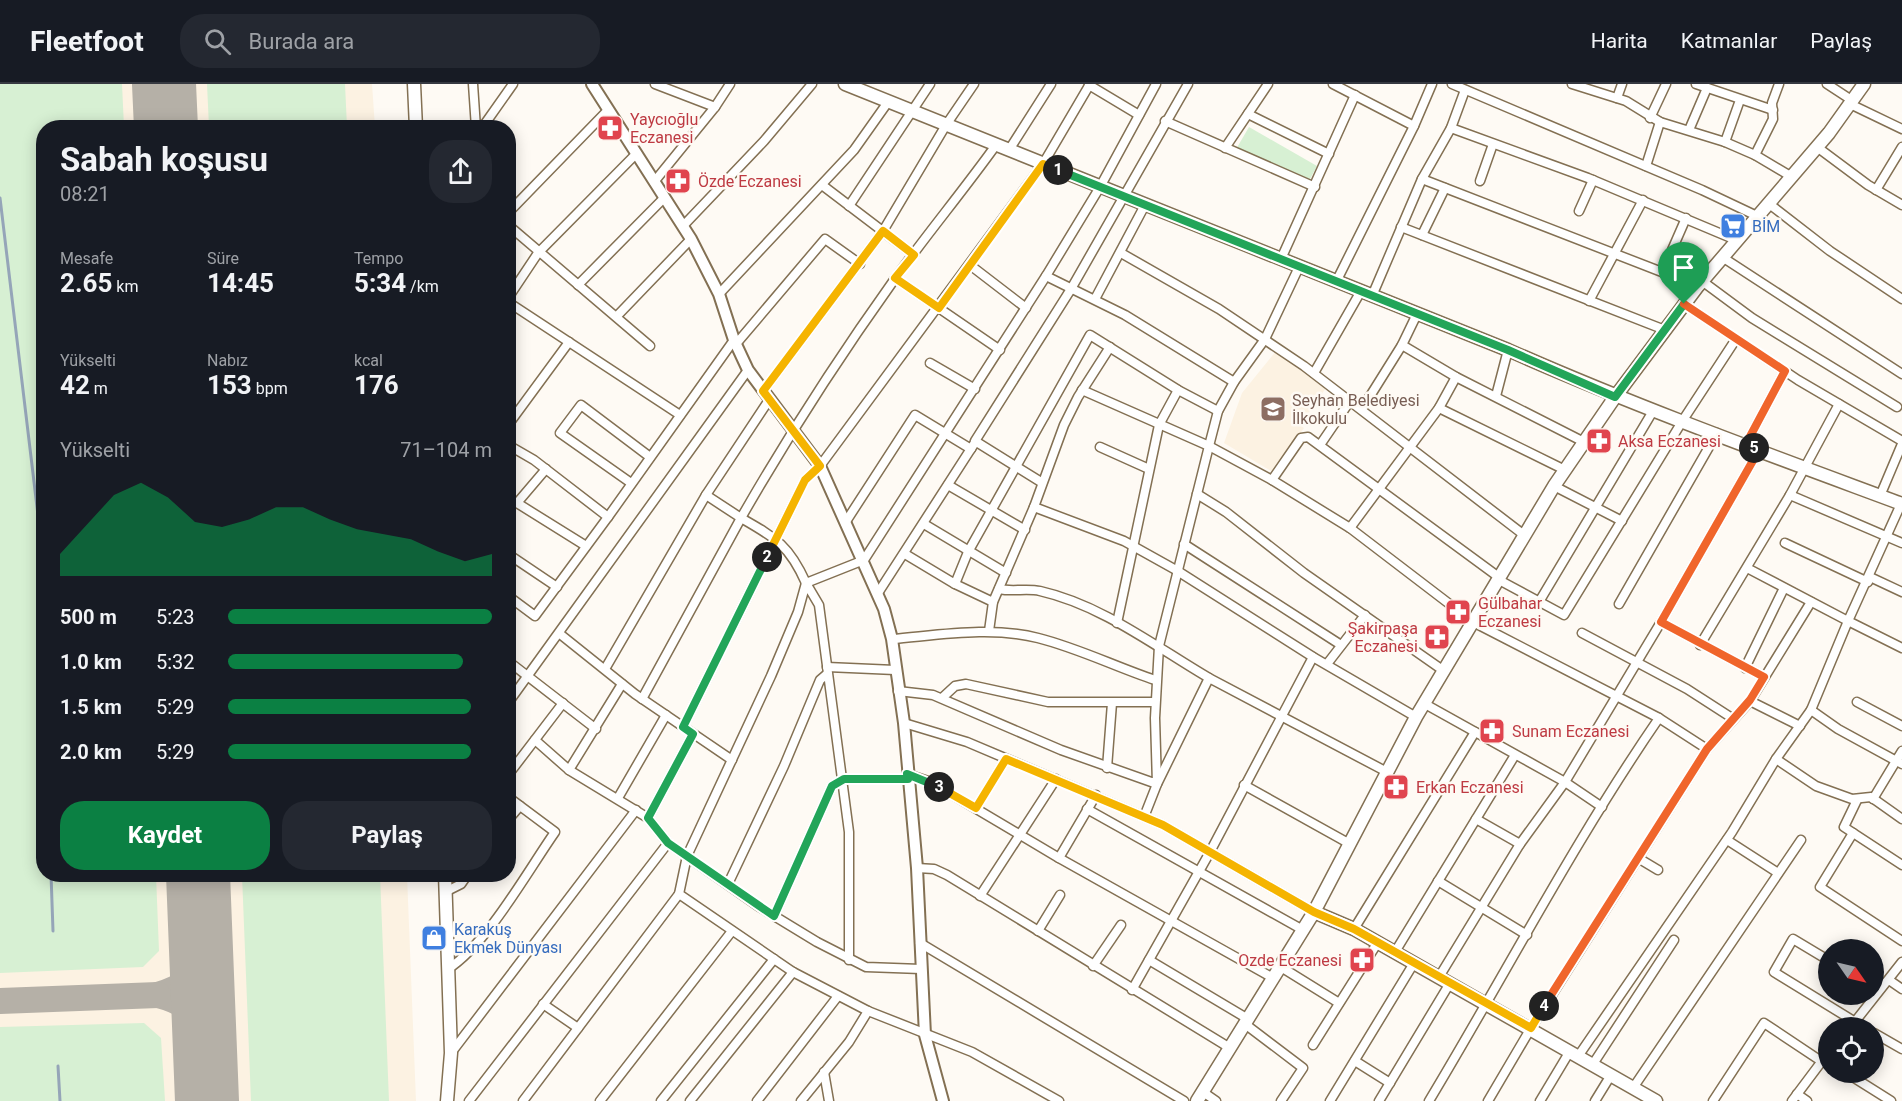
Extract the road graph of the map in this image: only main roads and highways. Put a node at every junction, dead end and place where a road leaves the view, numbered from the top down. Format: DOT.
graph roads {
  1 [pos="414,84"];
  2 [pos="1864,84"];
  3 [pos="853,85"];
  4 [pos="416,120"];
  5 [pos="1615,397"];
  6 [pos="1902,504"];
  7 [pos="445,882"];
  8 [pos="1314,912"];
  9 [pos="1200,1096"];
  10 [pos="447,1101"];
  11 [pos="1656,1101"];
  1 -- 4 [label="main road"];
  2 -- 5 [label="main road"];
  3 -- 5 [label="main road"];
  5 -- 6 [label="main road"];
  5 -- 8 [label="main road"];
  7 -- 10 [label="main road"];
  8 -- 9 [label="main road"];
  8 -- 11 [label="main road"];
}
